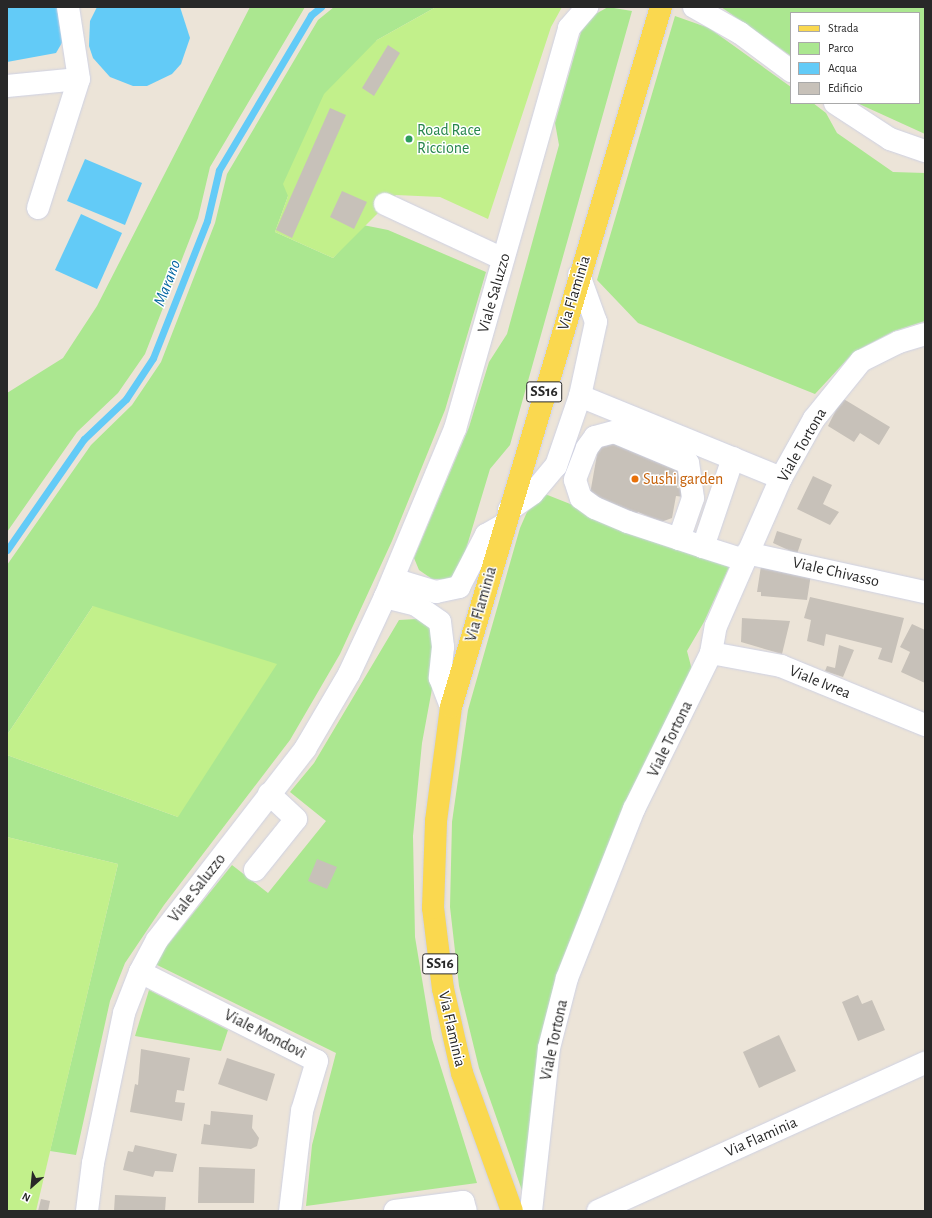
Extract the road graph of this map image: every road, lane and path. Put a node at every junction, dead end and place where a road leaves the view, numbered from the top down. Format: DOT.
graph roads {
  1 [pos="68,7"];
  2 [pos="587,7"];
  3 [pos="661,7"];
  4 [pos="694,7"];
  5 [pos="790,69"];
  6 [pos="79,79"];
  7 [pos="7,86"];
  8 [pos="837,104"];
  9 [pos="925,151"];
  10 [pos="385,204"];
  11 [pos="38,208"];
  12 [pos="503,259"];
  13 [pos="579,275"];
  14 [pos="925,334"];
  15 [pos="580,396"];
  16 [pos="692,446"];
  17 [pos="729,454"];
  18 [pos="781,478"];
  19 [pos="507,516"];
  20 [pos="679,539"];
  21 [pos="703,547"];
  22 [pos="746,556"];
  23 [pos="389,588"];
  24 [pos="925,592"];
  25 [pos="711,653"];
  26 [pos="451,707"];
  27 [pos="925,725"];
  28 [pos="269,794"];
  29 [pos="255,870"];
  30 [pos="140,972"];
  31 [pos="925,1063"];
  32 [pos="87,1211"];
  33 [pos="290,1211"];
  34 [pos="395,1211"];
  35 [pos="466,1211"];
  36 [pos="512,1211"];
  37 [pos="531,1211"];
  38 [pos="598,1211"];
  1 -- 6 [label="street"];
  2 -- 12 [label="street, Viale Saluzzo"];
  3 -- 13 [label="main road, Via Flaminia / SS16"];
  4 -- 5 [label="street"];
  6 -- 7 [label="street"];
  6 -- 11 [label="street"];
  8 -- 9 [label="street"];
  10 -- 12 [label="street"];
  12 -- 23 [label="street, Viale Saluzzo"];
  13 -- 15 [label="street"];
  13 -- 19 [label="main road, Via Flaminia / SS16"];
  14 -- 18 [label="street, Viale Tortona"];
  15 -- 16 [label="street"];
  15 -- 19 [label="street"];
  16 -- 17 [label="street"];
  16 -- 20 [label="street"];
  16 -- 20 [label="street, Viale Chivasso"];
  17 -- 18 [label="street"];
  17 -- 21 [label="street"];
  18 -- 22 [label="street, Viale Tortona"];
  19 -- 23 [label="street"];
  19 -- 26 [label="main road, Via Flaminia / SS16"];
  20 -- 21 [label="street, Viale Chivasso"];
  21 -- 22 [label="street, Viale Chivasso"];
  22 -- 24 [label="street, Viale Chivasso"];
  22 -- 25 [label="street, Viale Tortona"];
  23 -- 26 [label="street"];
  23 -- 28 [label="street, Viale Saluzzo"];
  25 -- 27 [label="street, Viale Ivrea"];
  25 -- 37 [label="street, Viale Tortona"];
  26 -- 36 [label="main road, Via Flaminia / SS16"];
  28 -- 29 [label="street"];
  28 -- 30 [label="street, Viale Saluzzo"];
  30 -- 32 [label="street, Viale Saluzzo"];
  30 -- 33 [label="street, Viale Mondovì"];
  31 -- 38 [label="street, Via Flaminia"];
  34 -- 35 [label="street"];
}
